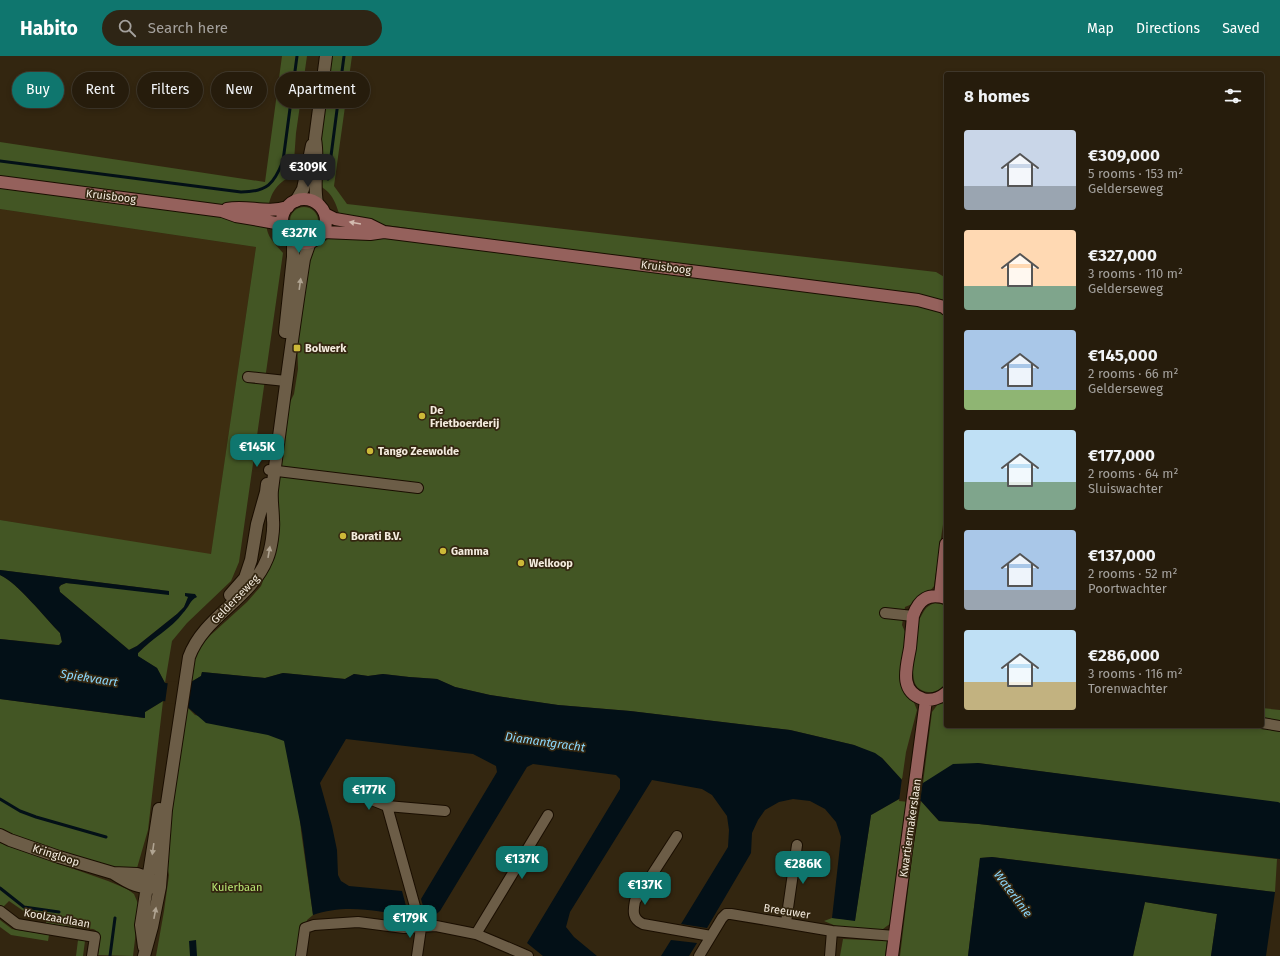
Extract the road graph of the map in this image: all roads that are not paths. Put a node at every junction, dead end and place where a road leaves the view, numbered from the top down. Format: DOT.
graph roads {
  1 [pos="326,56"];
  2 [pos="315,139"];
  3 [pos="0,182"];
  4 [pos="317,203"];
  5 [pos="292,204"];
  6 [pos="222,211"];
  7 [pos="325,214"];
  8 [pos="284,228"];
  9 [pos="323,232"];
  10 [pos="384,232"];
  11 [pos="293,239"];
  12 [pos="310,242"];
  13 [pos="944,307"];
  14 [pos="248,377"];
  15 [pos="283,381"];
  16 [pos="272,470"];
  17 [pos="418,488"];
  18 [pos="944,579"];
  19 [pos="943,597"];
  20 [pos="885,613"];
  21 [pos="913,616"];
  22 [pos="182,673"];
  23 [pos="944,693"];
  24 [pos="926,700"];
  25 [pos="176,714"];
  26 [pos="1264,724"];
  27 [pos="1280,726"];
  28 [pos="359,795"];
  29 [pos="387,806"];
  30 [pos="445,810"];
  31 [pos="548,815"];
  32 [pos="0,835"];
  33 [pos="677,836"];
  34 [pos="797,845"];
  35 [pos="148,883"];
  36 [pos="160,887"];
  37 [pos="0,911"];
  38 [pos="786,922"];
  39 [pos="421,928"];
  40 [pos="832,930"];
  41 [pos="476,934"];
  42 [pos="711,936"];
  43 [pos="895,936"];
  44 [pos="144,953"];
  45 [pos="92,956"];
  46 [pos="301,956"];
  47 [pos="417,956"];
  48 [pos="528,956"];
  49 [pos="699,956"];
  50 [pos="830,956"];
  51 [pos="892,956"];
  1 -- 2 [label="street"];
  2 -- 4 [label="street"];
  2 -- 5 [label="street"];
  3 -- 6 [label="main road, Kruisboog"];
  4 -- 5 [label="main road"];
  4 -- 7 [label="main road"];
  5 -- 6 [label="main road, Kruisboog"];
  5 -- 8 [label="main road"];
  6 -- 8 [label="main road, Kruisboog"];
  7 -- 9 [label="main road"];
  10 -- 7 [label="main road, Kruisboog, one-way"];
  8 -- 11 [label="main road"];
  9 -- 10 [label="main road, Kruisboog"];
  9 -- 12 [label="main road"];
  10 -- 13 [label="main road, Kruisboog"];
  11 -- 12 [label="main road"];
  11 -- 15 [label="street, Gelderseweg"];
  15 -- 12 [label="street, Gelderseweg, one-way"];
  14 -- 15 [label="street"];
  15 -- 16 [label="street, Gelderseweg"];
  16 -- 17 [label="street"];
  16 -- 22 [label="street, Gelderseweg"];
  22 -- 16 [label="street, Gelderseweg, one-way"];
  18 -- 19 [label="main road"];
  19 -- 21 [label="main road"];
  20 -- 21 [label="street"];
  21 -- 24 [label="main road"];
  22 -- 25 [label="street, Gelderseweg"];
  23 -- 24 [label="main road"];
  24 -- 43 [label="main road, Kwartiermakerslaan"];
  25 -- 35 [label="street, Gelderseweg, one-way"];
  25 -- 36 [label="street, Gelderseweg"];
  26 -- 27 [label="street"];
  28 -- 29 [label="street"];
  29 -- 30 [label="street"];
  29 -- 39 [label="street"];
  31 -- 41 [label="street"];
  32 -- 35 [label="street, Kringloop"];
  33 -- 42 [label="street"];
  34 -- 38 [label="street"];
  35 -- 36 [label="street, Kringloop"];
  35 -- 44 [label="street, Gelderseweg"];
  44 -- 36 [label="street, Gelderseweg, one-way"];
  37 -- 45 [label="street, Koolzaadlaan"];
  38 -- 40 [label="street, Breeuwer"];
  38 -- 42 [label="street, Breeuwer"];
  39 -- 41 [label="street"];
  39 -- 46 [label="street"];
  39 -- 47 [label="street"];
  40 -- 43 [label="street, Breeuwer"];
  40 -- 50 [label="street"];
  41 -- 48 [label="street"];
  42 -- 49 [label="street, Breeuwer"];
  43 -- 51 [label="main road, Kwartiermakerslaan"];
}
